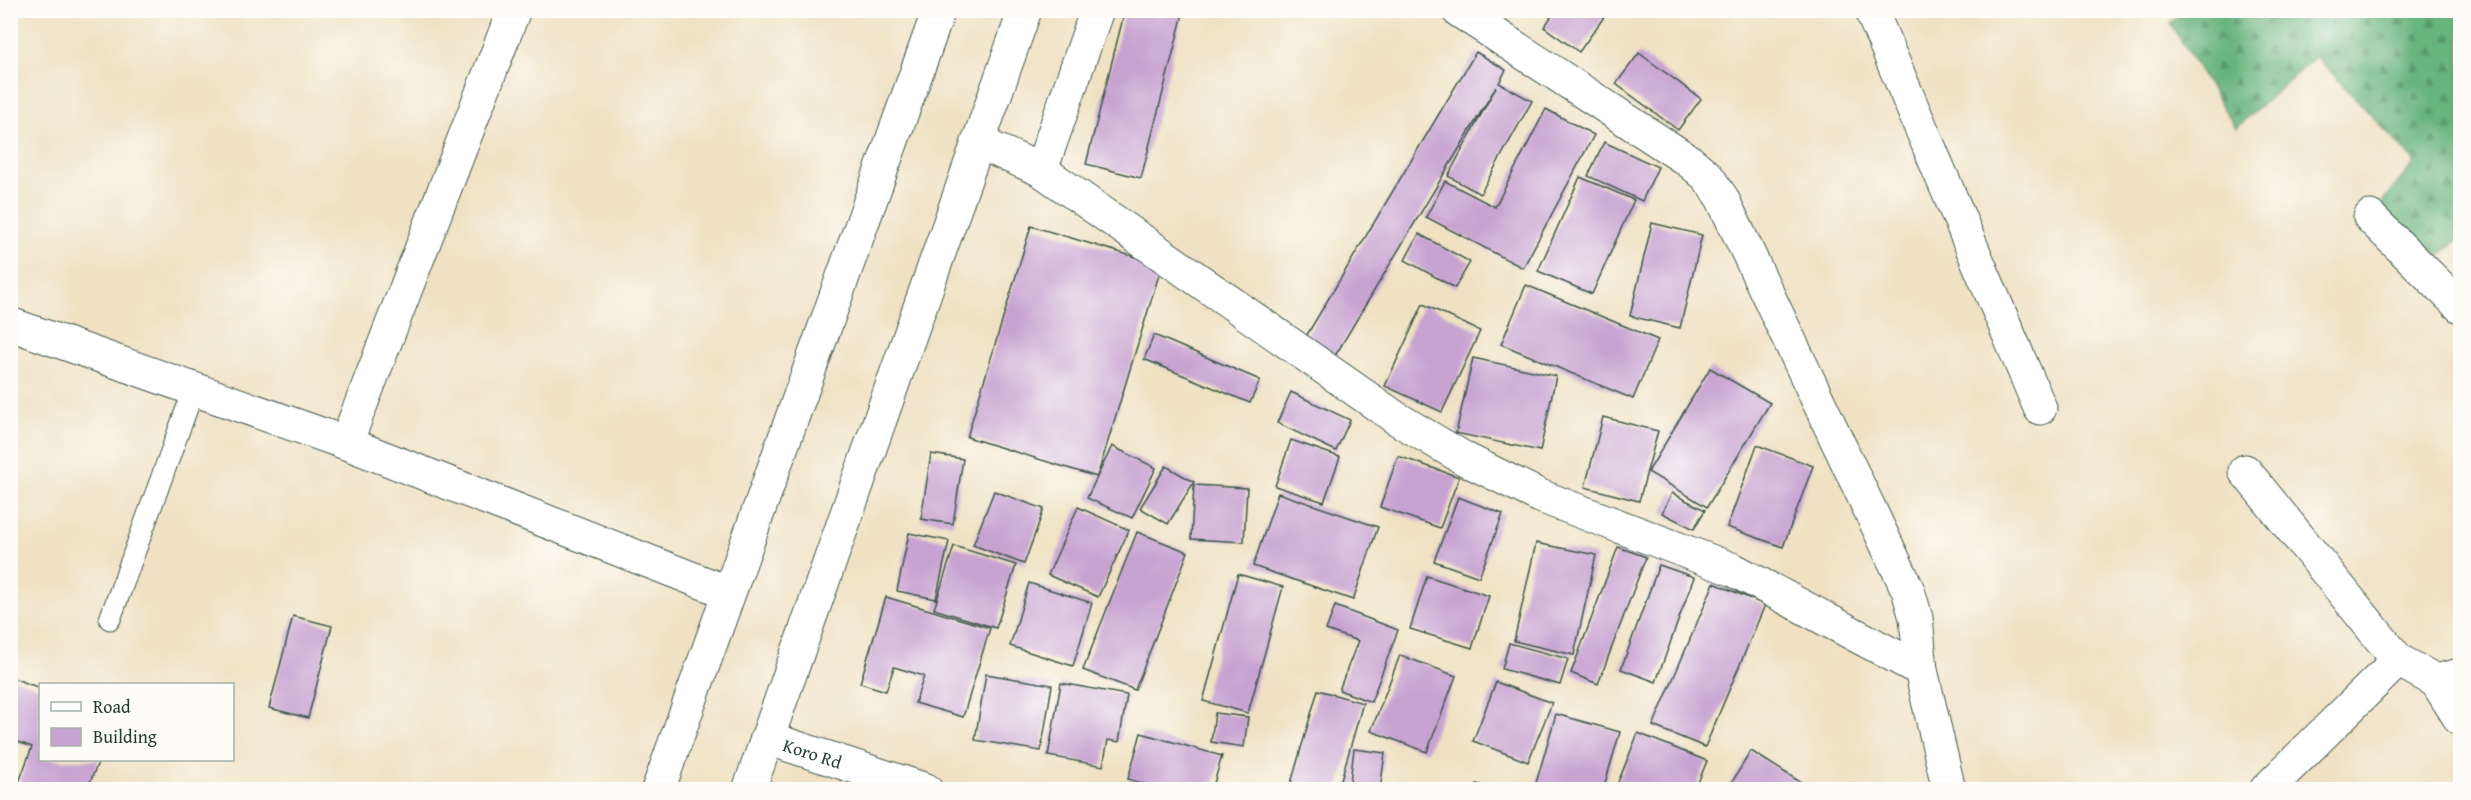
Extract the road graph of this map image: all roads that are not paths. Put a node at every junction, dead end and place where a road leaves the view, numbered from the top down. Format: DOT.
graph roads {
  1 [pos="514,10"];
  2 [pos="939,10"];
  3 [pos="1025,10"];
  4 [pos="1096,10"];
  5 [pos="1458,10"];
  6 [pos="1871,10"];
  7 [pos="978,142"];
  8 [pos="1041,170"];
  9 [pos="2370,217"];
  10 [pos="2460,306"];
  11 [pos="10,324"];
  12 [pos="194,390"];
  13 [pos="2040,408"];
  14 [pos="346,443"];
  15 [pos="2245,471"];
  16 [pos="728,592"];
  17 [pos="110,619"];
  18 [pos="2398,660"];
  19 [pos="1921,670"];
  20 [pos="2448,678"];
  21 [pos="2460,719"];
  22 [pos="767,738"];
  23 [pos="658,789"];
  24 [pos="749,789"];
  25 [pos="926,789"];
  26 [pos="1949,789"];
  27 [pos="2266,789"];
  1 -- 14 [label="street"];
  2 -- 16 [label="street"];
  3 -- 7 [label="street"];
  4 -- 8 [label="street"];
  5 -- 19 [label="street"];
  6 -- 13 [label="street"];
  7 -- 8 [label="street"];
  7 -- 22 [label="street"];
  8 -- 19 [label="street"];
  9 -- 10 [label="street"];
  11 -- 12 [label="street"];
  12 -- 14 [label="street"];
  12 -- 17 [label="lane"];
  14 -- 16 [label="street"];
  15 -- 18 [label="street"];
  16 -- 23 [label="street"];
  18 -- 20 [label="street"];
  18 -- 27 [label="street"];
  19 -- 26 [label="street"];
  20 -- 21 [label="street"];
  22 -- 24 [label="street"];
  22 -- 25 [label="street, Koro Rd"];
}
